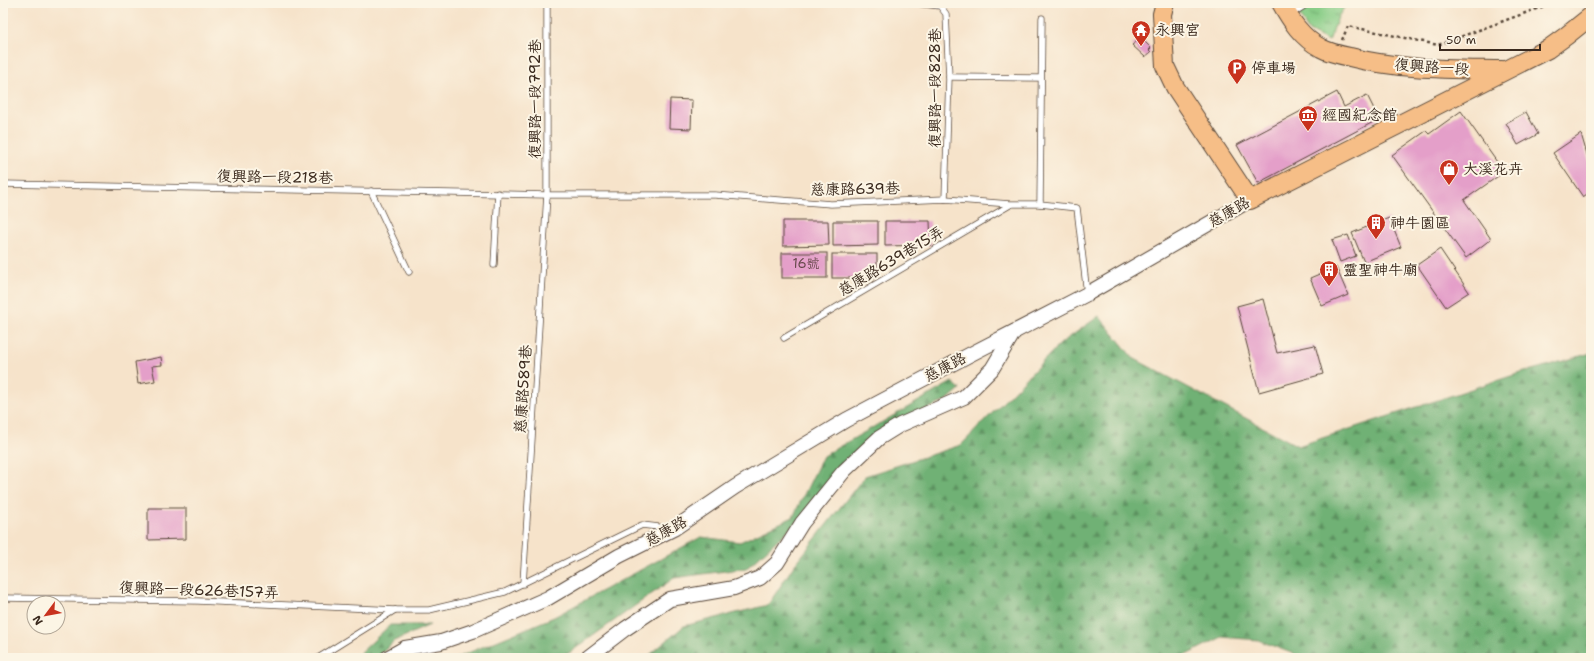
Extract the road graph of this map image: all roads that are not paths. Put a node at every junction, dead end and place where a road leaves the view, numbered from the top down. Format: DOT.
graph roads {
  1 [pos="547,3"];
  2 [pos="915,3"];
  3 [pos="1165,3"];
  4 [pos="1309,3"];
  5 [pos="1284,10"];
  6 [pos="1591,16"];
  7 [pos="1042,18"];
  8 [pos="1503,70"];
  9 [pos="949,77"];
  10 [pos="1040,78"];
  11 [pos="3,184"];
  12 [pos="371,191"];
  13 [pos="498,193"];
  14 [pos="547,194"];
  15 [pos="945,199"];
  16 [pos="1250,200"];
  17 [pos="1010,204"];
  18 [pos="1040,204"];
  19 [pos="494,265"];
  20 [pos="409,272"];
  21 [pos="1088,294"];
  22 [pos="1014,332"];
  23 [pos="784,338"];
  24 [pos="675,528"];
  25 [pos="522,584"];
  26 [pos="3,598"];
  27 [pos="395,610"];
  28 [pos="318,658"];
  29 [pos="387,658"];
  30 [pos="587,658"];
  1 -- 14 [label="lane, 復興路一段792巷"];
  2 -- 9 [label="lane, 復興路一段828巷"];
  3 -- 16 [label="main road"];
  4 -- 5 [label="lane"];
  5 -- 8 [label="main road, 復興路一段"];
  6 -- 8 [label="main road, 復興路一段"];
  7 -- 10 [label="lane"];
  8 -- 16 [label="main road, 慈康路"];
  9 -- 10 [label="lane"];
  9 -- 15 [label="lane, 復興路一段828巷"];
  10 -- 18 [label="lane"];
  11 -- 12 [label="lane, 復興路一段218巷"];
  12 -- 13 [label="lane, 復興路一段218巷"];
  12 -- 20 [label="lane"];
  13 -- 14 [label="lane, 復興路一段218巷"];
  13 -- 19 [label="lane"];
  14 -- 15 [label="lane, 慈康路639巷"];
  14 -- 25 [label="lane, 慈康路589巷"];
  15 -- 17 [label="lane, 慈康路639巷"];
  16 -- 21 [label="street, 慈康路"];
  17 -- 18 [label="lane, 慈康路639巷"];
  17 -- 23 [label="lane, 慈康路639巷15弄"];
  18 -- 21 [label="lane, 慈康路639巷"];
  21 -- 22 [label="street, 慈康路"];
  22 -- 24 [label="street, 慈康路"];
  22 -- 30 [label="street"];
  24 -- 25 [label="lane"];
  24 -- 29 [label="street, 慈康路"];
  25 -- 27 [label="lane"];
  26 -- 27 [label="lane, 復興路一段626巷157弄"];
  27 -- 28 [label="lane"];
}
